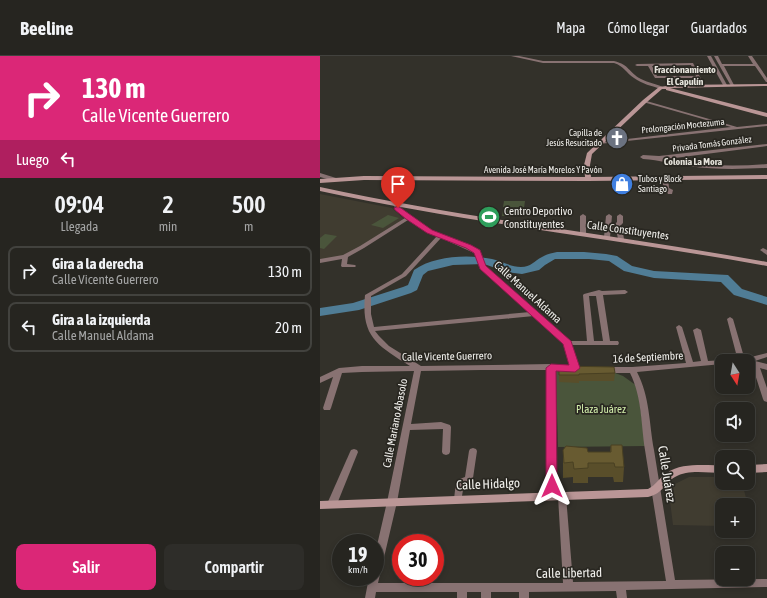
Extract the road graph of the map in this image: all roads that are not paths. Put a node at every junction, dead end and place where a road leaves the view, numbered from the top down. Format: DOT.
graph roads {
  1 [pos="513,56"];
  2 [pos="709,56"];
  3 [pos="716,56"];
  4 [pos="750,56"];
  5 [pos="637,65"];
  6 [pos="650,65"];
  7 [pos="721,65"];
  8 [pos="756,66"];
  9 [pos="718,73"];
  10 [pos="726,73"];
  11 [pos="698,77"];
  12 [pos="767,81"];
  13 [pos="702,85"];
  14 [pos="725,85"];
  15 [pos="732,85"];
  16 [pos="767,85"];
  17 [pos="663,88"];
  18 [pos="645,101"];
  19 [pos="767,115"];
  20 [pos="767,125"];
  21 [pos="739,128"];
  22 [pos="601,143"];
  23 [pos="767,145"];
  24 [pos="643,157"];
  25 [pos="659,158"];
  26 [pos="767,166"];
  27 [pos="320,175"];
  28 [pos="767,177"];
  29 [pos="665,178"];
  30 [pos="334,179"];
  31 [pos="588,179"];
  32 [pos="320,181"];
  33 [pos="320,189"];
  34 [pos="670,193"];
  35 [pos="396,205"];
  36 [pos="582,216"];
  37 [pos="609,216"];
  38 [pos="620,216"];
  39 [pos="408,218"];
  40 [pos="583,234"];
  41 [pos="440,236"];
  42 [pos="607,237"];
  43 [pos="621,239"];
  44 [pos="345,256"];
  45 [pos="320,261"];
  46 [pos="767,264"];
  47 [pos="353,266"];
  48 [pos="599,292"];
  49 [pos="625,292"];
  50 [pos="536,314"];
  51 [pos="730,319"];
  52 [pos="679,327"];
  53 [pos="371,329"];
  54 [pos="697,330"];
  55 [pos="591,342"];
  56 [pos="568,343"];
  57 [pos="744,354"];
  58 [pos="767,355"];
  59 [pos="755,359"];
  60 [pos="715,363"];
  61 [pos="755,363"];
  62 [pos="705,364"];
  63 [pos="690,365"];
  64 [pos="418,367"];
  65 [pos="767,367"];
  66 [pos="551,368"];
  67 [pos="597,370"];
  68 [pos="632,370"];
  69 [pos="339,371"];
  70 [pos="755,375"];
  71 [pos="320,380"];
  72 [pos="767,399"];
  73 [pos="327,408"];
  74 [pos="407,427"];
  75 [pos="473,451"];
  76 [pos="354,452"];
  77 [pos="446,452"];
  78 [pos="767,468"];
  79 [pos="715,469"];
  80 [pos="755,469"];
  81 [pos="656,490"];
  82 [pos="557,496"];
  83 [pos="458,500"];
  84 [pos="392,502"];
  85 [pos="332,504"];
  86 [pos="320,505"];
  87 [pos="384,536"];
  88 [pos="767,583"];
  89 [pos="670,584"];
  90 [pos="486,586"];
  91 [pos="568,586"];
  92 [pos="621,586"];
  93 [pos="462,587"];
  94 [pos="524,587"];
  95 [pos="372,588"];
  96 [pos="370,598"];
  97 [pos="462,598"];
  98 [pos="486,598"];
  99 [pos="524,598"];
  100 [pos="622,598"];
  1 -- 17 [label="street"];
  2 -- 9 [label="street"];
  3 -- 7 [label="street"];
  4 -- 8 [label="street"];
  5 -- 6 [label="street"];
  6 -- 11 [label="street"];
  6 -- 11 [label="street"];
  7 -- 8 [label="street"];
  7 -- 10 [label="street"];
  8 -- 12 [label="street"];
  9 -- 10 [label="street"];
  9 -- 14 [label="street"];
  10 -- 15 [label="street"];
  11 -- 13 [label="street"];
  13 -- 14 [label="main road"];
  13 -- 17 [label="main road"];
  14 -- 15 [label="main road"];
  15 -- 16 [label="main road"];
  17 -- 18 [label="main road"];
  17 -- 19 [label="main road"];
  18 -- 21 [label="street"];
  18 -- 22 [label="main road"];
  20 -- 21 [label="street, Prolongación Moctezuma"];
  21 -- 22 [label="street, Prolongación Moctezuma"];
  22 -- 31 [label="main road"];
  23 -- 25 [label="street, Privada Tomás González"];
  24 -- 25 [label="street"];
  25 -- 26 [label="street"];
  27 -- 30 [label="street"];
  28 -- 29 [label="main road, Avenida José María Morelos Y Pavón"];
  29 -- 31 [label="main road, Avenida José María Morelos Y Pavón"];
  29 -- 34 [label="street"];
  30 -- 31 [label="main road, Avenida José María Morelos Y Pavón"];
  30 -- 32 [label="main road, Avenida José María Morelos Y Pavón"];
  33 -- 35 [label="main road, Calle Constituyentes"];
  35 -- 39 [label="street, Calle Manuel Aldama"];
  35 -- 40 [label="main road, Calle Constituyentes"];
  36 -- 40 [label="street"];
  37 -- 42 [label="street"];
  38 -- 43 [label="street"];
  39 -- 41 [label="street, Calle Manuel Aldama"];
  39 -- 44 [label="street"];
  40 -- 42 [label="main road, Calle Constituyentes"];
  41 -- 50 [label="street, Calle Manuel Aldama"];
  41 -- 53 [label="street"];
  42 -- 43 [label="main road, Calle Constituyentes"];
  43 -- 46 [label="main road, Calle Constituyentes"];
  44 -- 45 [label="street"];
  44 -- 47 [label="street"];
  48 -- 49 [label="street"];
  48 -- 55 [label="street"];
  48 -- 55 [label="street"];
  50 -- 53 [label="street"];
  50 -- 56 [label="street, Calle Manuel Aldama"];
  51 -- 57 [label="street"];
  52 -- 63 [label="street"];
  53 -- 64 [label="street, Calle Mariano Abasolo"];
  54 -- 62 [label="street"];
  55 -- 56 [label="street"];
  56 -- 66 [label="street, Calle Vicente Guerrero"];
  58 -- 59 [label="street"];
  60 -- 62 [label="street, 16 de Septiembre"];
  61 -- 65 [label="street"];
  62 -- 63 [label="street, 16 de Septiembre"];
  63 -- 68 [label="street, 16 de Septiembre"];
  64 -- 66 [label="street, Calle Vicente Guerrero"];
  64 -- 69 [label="street, Calle Vicente Guerrero"];
  64 -- 74 [label="street, Calle Mariano Abasolo"];
  66 -- 82 [label="street"];
  67 -- 68 [label="street, 16 de Septiembre"];
  68 -- 81 [label="street, Calle Juárez"];
  69 -- 71 [label="street, Calle Vicente Guerrero"];
  69 -- 73 [label="street"];
  70 -- 72 [label="street"];
  74 -- 77 [label="street"];
  74 -- 84 [label="street, Calle Mariano Abasolo"];
  75 -- 83 [label="street"];
  76 -- 85 [label="street"];
  78 -- 80 [label="main road"];
  79 -- 81 [label="main road"];
  81 -- 82 [label="main road, Calle Hidalgo"];
  81 -- 89 [label="street, Calle Juárez"];
  82 -- 83 [label="main road, Calle Hidalgo"];
  82 -- 91 [label="street"];
  83 -- 84 [label="main road, Calle Hidalgo"];
  84 -- 85 [label="main road, Calle Hidalgo"];
  84 -- 87 [label="street, Calle Mariano Abasolo"];
  85 -- 86 [label="main road, Calle Hidalgo"];
  88 -- 89 [label="street, Calle Libertad"];
  89 -- 92 [label="street, Calle Libertad"];
  90 -- 93 [label="street, Calle Libertad"];
  90 -- 94 [label="street, Calle Libertad"];
  90 -- 98 [label="street"];
  91 -- 92 [label="street, Calle Libertad"];
  91 -- 94 [label="street, Calle Libertad"];
  92 -- 100 [label="street"];
  93 -- 95 [label="street, Calle Libertad"];
  93 -- 97 [label="street"];
  94 -- 99 [label="street"];
  95 -- 96 [label="street"];
}
